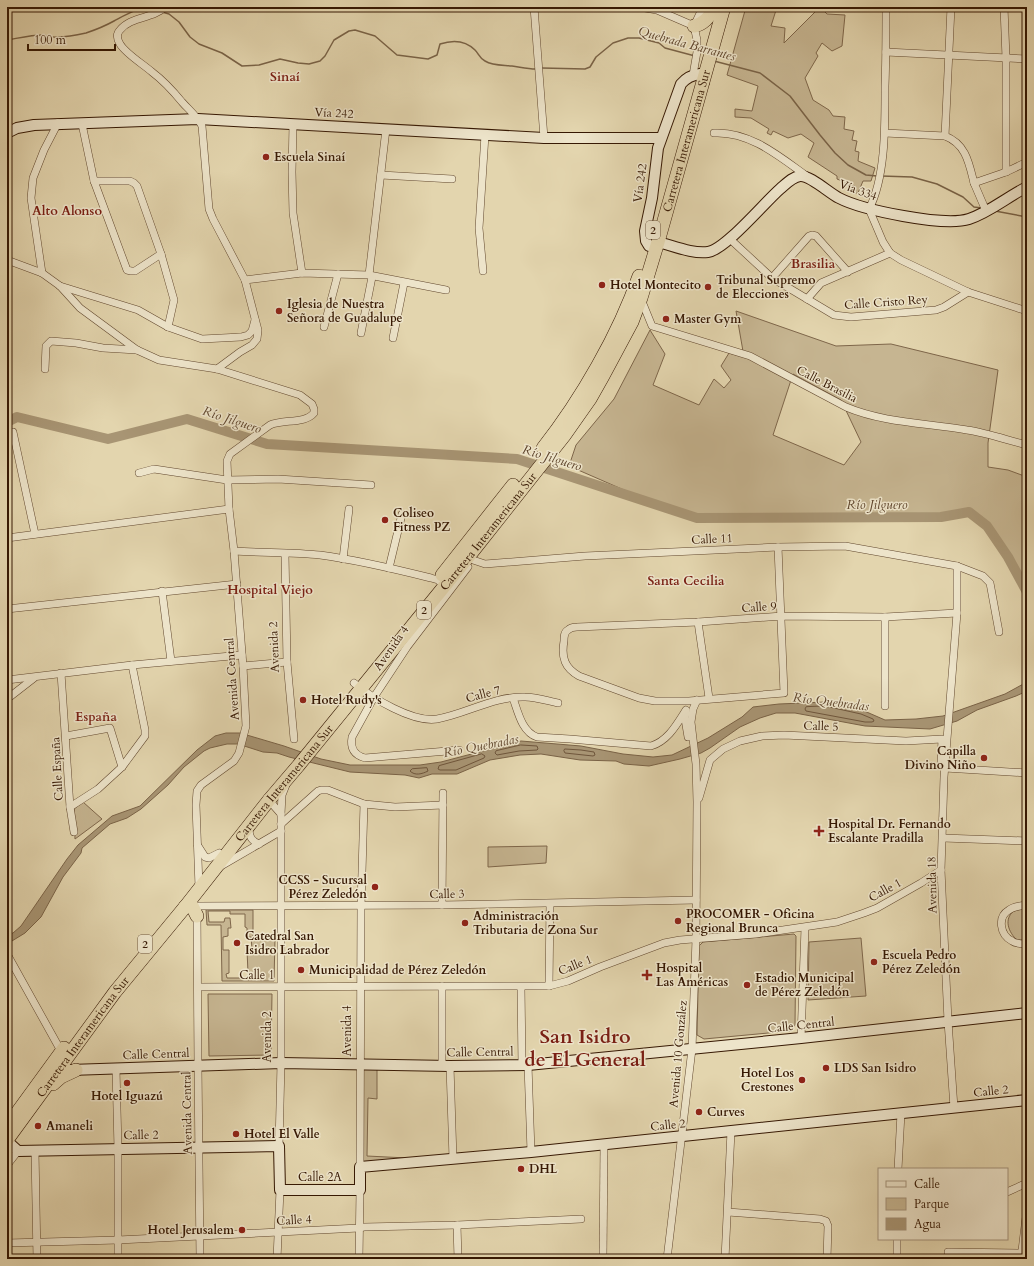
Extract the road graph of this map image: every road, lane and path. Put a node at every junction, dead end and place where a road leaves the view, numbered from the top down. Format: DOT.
graph roads {
  1 [pos="166,7"];
  2 [pos="534,7"];
  3 [pos="639,7"];
  4 [pos="703,7"];
  5 [pos="716,7"];
  6 [pos="724,7"];
  7 [pos="886,7"];
  8 [pos="951,7"];
  9 [pos="1004,7"];
  10 [pos="694,26"];
  11 [pos="886,52"];
  12 [pos="948,55"];
  13 [pos="1006,58"];
  14 [pos="1027,59"];
  15 [pos="699,77"];
  16 [pos="198,119"];
  17 [pos="58,123"];
  18 [pos="82,124"];
  19 [pos="293,124"];
  20 [pos="386,129"];
  21 [pos="7,132"];
  22 [pos="714,133"];
  23 [pos="885,133"];
  24 [pos="485,135"];
  25 [pos="946,136"];
  26 [pos="544,138"];
  27 [pos="661,138"];
  28 [pos="1027,162"];
  29 [pos="1006,172"];
  30 [pos="382,174"];
  31 [pos="809,177"];
  32 [pos="452,179"];
  33 [pos="94,181"];
  34 [pos="974,183"];
  35 [pos="1027,188"];
  36 [pos="869,209"];
  37 [pos="986,211"];
  38 [pos="730,239"];
  39 [pos="649,250"];
  40 [pos="890,253"];
  41 [pos="161,254"];
  42 [pos="7,260"];
  43 [pos="483,270"];
  44 [pos="848,272"];
  45 [pos="42,273"];
  46 [pos="302,273"];
  47 [pos="338,274"];
  48 [pos="371,276"];
  49 [pos="772,278"];
  50 [pos="245,280"];
  51 [pos="404,283"];
  52 [pos="60,286"];
  53 [pos="446,290"];
  54 [pos="968,292"];
  55 [pos="641,298"];
  56 [pos="807,299"];
  57 [pos="1027,310"];
  58 [pos="634,316"];
  59 [pos="255,318"];
  60 [pos="168,327"];
  61 [pos="324,327"];
  62 [pos="361,333"];
  63 [pos="393,338"];
  64 [pos="137,350"];
  65 [pos="45,369"];
  66 [pos="217,369"];
  67 [pos="13,432"];
  68 [pos="558,437"];
  69 [pos="1027,445"];
  70 [pos="139,473"];
  71 [pos="227,480"];
  72 [pos="371,485"];
  73 [pos="229,509"];
  74 [pos="349,509"];
  75 [pos="402,514"];
  76 [pos="35,534"];
  77 [pos="7,538"];
  78 [pos="778,547"];
  79 [pos="234,551"];
  80 [pos="285,554"];
  81 [pos="468,555"];
  82 [pos="343,559"];
  83 [pos="957,566"];
  84 [pos="389,568"];
  85 [pos="441,583"];
  86 [pos="237,584"];
  87 [pos="162,591"];
  88 [pos="7,609"];
  89 [pos="957,613"];
  90 [pos="782,616"];
  91 [pos="885,617"];
  92 [pos="698,622"];
  93 [pos="999,632"];
  94 [pos="242,655"];
  95 [pos="171,661"];
  96 [pos="287,662"];
  97 [pos="132,665"];
  98 [pos="243,666"];
  99 [pos="61,673"];
  100 [pos="34,678"];
  101 [pos="7,680"];
  102 [pos="357,686"];
  103 [pos="374,697"];
  104 [pos="513,698"];
  105 [pos="709,698"];
  106 [pos="7,699"];
  107 [pos="693,700"];
  108 [pos="558,702"];
  109 [pos="885,706"];
  110 [pos="686,710"];
  111 [pos="671,733"];
  112 [pos="66,736"];
  113 [pos="689,736"];
  114 [pos="294,739"];
  115 [pos="460,750"];
  116 [pos="122,767"];
  117 [pos="945,768"];
  118 [pos="293,769"];
  119 [pos="1027,773"];
  120 [pos="944,777"];
  121 [pos="443,793"];
  122 [pos="267,797"];
  123 [pos="697,802"];
  124 [pos="364,804"];
  125 [pos="443,805"];
  126 [pos="70,807"];
  127 [pos="281,814"];
  128 [pos="249,826"];
  129 [pos="281,827"];
  130 [pos="74,832"];
  131 [pos="942,838"];
  132 [pos="1027,841"];
  133 [pos="197,844"];
  134 [pos="259,844"];
  135 [pos="219,853"];
  136 [pos="941,870"];
  137 [pos="212,872"];
  138 [pos="199,882"];
  139 [pos="696,900"];
  140 [pos="550,904"];
  141 [pos="282,905"];
  142 [pos="1027,905"];
  143 [pos="361,906"];
  144 [pos="442,906"];
  145 [pos="193,910"];
  146 [pos="805,928"];
  147 [pos="696,939"];
  148 [pos="1027,944"];
  149 [pos="7,954"];
  150 [pos="198,986"];
  151 [pos="280,986"];
  152 [pos="360,986"];
  153 [pos="442,986"];
  154 [pos="549,986"];
  155 [pos="521,987"];
  156 [pos="1027,1013"];
  157 [pos="948,1021"];
  158 [pos="800,1038"];
  159 [pos="692,1049"];
  160 [pos="61,1051"];
  161 [pos="281,1063"];
  162 [pos="360,1064"];
  163 [pos="56,1065"];
  164 [pos="525,1065"];
  165 [pos="198,1066"];
  166 [pos="446,1066"];
  167 [pos="116,1069"];
  168 [pos="76,1070"];
  169 [pos="42,1092"];
  170 [pos="1027,1100"];
  171 [pos="954,1108"];
  172 [pos="901,1113"];
  173 [pos="7,1126"];
  174 [pos="731,1131"];
  175 [pos="682,1136"];
  176 [pos="7,1141"];
  177 [pos="604,1145"];
  178 [pos="279,1146"];
  179 [pos="198,1147"];
  180 [pos="118,1149"];
  181 [pos="18,1151"];
  182 [pos="35,1151"];
  183 [pos="531,1152"];
  184 [pos="453,1159"];
  185 [pos="7,1165"];
  186 [pos="360,1167"];
  187 [pos="898,1168"];
  188 [pos="1027,1183"];
  189 [pos="280,1190"];
  190 [pos="360,1190"];
  191 [pos="1008,1192"];
  192 [pos="1027,1209"];
  193 [pos="728,1212"];
  194 [pos="581,1219"];
  195 [pos="457,1225"];
  196 [pos="359,1228"];
  197 [pos="278,1232"];
  198 [pos="199,1235"];
  199 [pos="118,1240"];
  200 [pos="897,1240"];
  201 [pos="37,1242"];
  202 [pos="7,1243"];
  203 [pos="948,1252"];
  204 [pos="1021,1256"];
  205 [pos="37,1259"];
  206 [pos="118,1259"];
  207 [pos="200,1259"];
  208 [pos="277,1259"];
  209 [pos="359,1259"];
  210 [pos="458,1259"];
  211 [pos="603,1259"];
  212 [pos="667,1259"];
  213 [pos="725,1259"];
  214 [pos="827,1259"];
  215 [pos="897,1259"];
  1 -- 16 [label="street"];
  2 -- 26 [label="street"];
  3 -- 10 [label="street"];
  4 -- 10 [label="street"];
  5 -- 10 [label="highway"];
  5 -- 15 [label="highway, Carretera Interamericana Sur / 2"];
  6 -- 15 [label="highway, Carretera Interamericana Sur / 2"];
  7 -- 11 [label="street"];
  8 -- 12 [label="street"];
  9 -- 13 [label="street"];
  10 -- 15 [label="street"];
  11 -- 12 [label="street"];
  11 -- 23 [label="street"];
  12 -- 13 [label="street"];
  12 -- 25 [label="street"];
  13 -- 14 [label="street"];
  13 -- 29 [label="street"];
  15 -- 27 [label="main road, Vía 242"];
  15 -- 39 [label="highway, Carretera Interamericana Sur / 2"];
  15 -- 39 [label="highway, Carretera Interamericana Sur / 2"];
  16 -- 18 [label="main road, Vía 242"];
  16 -- 19 [label="main road, Vía 242"];
  16 -- 50 [label="street"];
  17 -- 18 [label="main road, Vía 242"];
  17 -- 21 [label="main road, Vía 242"];
  17 -- 45 [label="street"];
  18 -- 33 [label="street"];
  19 -- 20 [label="main road, Vía 242"];
  19 -- 46 [label="street"];
  20 -- 24 [label="main road, Vía 242"];
  20 -- 30 [label="street"];
  22 -- 31 [label="street"];
  23 -- 25 [label="street"];
  23 -- 36 [label="street"];
  24 -- 26 [label="main road, Vía 242"];
  24 -- 43 [label="street"];
  25 -- 34 [label="street"];
  26 -- 27 [label="main road, Vía 242"];
  27 -- 39 [label="main road, Vía 242"];
  28 -- 29 [label="street"];
  29 -- 34 [label="street"];
  30 -- 32 [label="street"];
  30 -- 48 [label="street"];
  31 -- 36 [label="main road, Vía 334"];
  31 -- 38 [label="main road"];
  33 -- 41 [label="street"];
  33 -- 41 [label="street"];
  34 -- 37 [label="street"];
  35 -- 37 [label="main road, Vía 334"];
  36 -- 37 [label="main road, Vía 334"];
  36 -- 40 [label="street"];
  38 -- 39 [label="main road"];
  38 -- 49 [label="street, Calle Cristo Rey"];
  39 -- 55 [label="highway, Carretera Interamericana Sur / 2"];
  39 -- 58 [label="highway"];
  39 -- 68 [label="highway, Carretera Interamericana Sur / 2"];
  40 -- 44 [label="street"];
  40 -- 54 [label="street"];
  41 -- 60 [label="street"];
  42 -- 45 [label="street"];
  44 -- 49 [label="street"];
  44 -- 56 [label="street"];
  45 -- 52 [label="street"];
  46 -- 47 [label="street"];
  46 -- 50 [label="street"];
  47 -- 48 [label="street"];
  47 -- 61 [label="street"];
  48 -- 51 [label="street"];
  48 -- 62 [label="street"];
  49 -- 56 [label="street, Calle Cristo Rey"];
  50 -- 59 [label="street"];
  51 -- 53 [label="street"];
  51 -- 63 [label="street"];
  52 -- 60 [label="street"];
  52 -- 64 [label="street"];
  54 -- 56 [label="street, Calle Cristo Rey"];
  54 -- 57 [label="street"];
  55 -- 58 [label="highway, Carretera Interamericana Sur / 2"];
  55 -- 69 [label="street, Calle Brasilia"];
  58 -- 68 [label="highway, Carretera Interamericana Sur / 2"];
  59 -- 60 [label="street"];
  59 -- 66 [label="street"];
  64 -- 65 [label="street"];
  64 -- 66 [label="street"];
  66 -- 71 [label="street, Avenida Central"];
  67 -- 76 [label="street"];
  68 -- 81 [label="highway, Carretera Interamericana Sur / 2"];
  70 -- 71 [label="street"];
  71 -- 72 [label="street"];
  71 -- 73 [label="street, Avenida Central"];
  73 -- 76 [label="street"];
  73 -- 79 [label="street, Avenida Central"];
  74 -- 82 [label="street"];
  75 -- 84 [label="street"];
  76 -- 77 [label="street"];
  78 -- 81 [label="street, Calle 11"];
  78 -- 83 [label="street, Calle 11"];
  78 -- 90 [label="street"];
  79 -- 80 [label="street"];
  79 -- 86 [label="street, Avenida Central"];
  80 -- 82 [label="street"];
  80 -- 96 [label="street, Avenida 2"];
  81 -- 85 [label="highway, Carretera Interamericana Sur / 2"];
  81 -- 103 [label="street, Avenida 4"];
  82 -- 84 [label="street"];
  83 -- 89 [label="street, Avenida 18"];
  83 -- 93 [label="street, Calle 11"];
  84 -- 85 [label="street"];
  85 -- 102 [label="highway, Carretera Interamericana Sur / 2"];
  86 -- 87 [label="street"];
  86 -- 94 [label="street, Avenida Central"];
  87 -- 88 [label="street"];
  87 -- 95 [label="street"];
  89 -- 91 [label="street, Calle 9"];
  89 -- 117 [label="street, Avenida 18"];
  90 -- 91 [label="street, Calle 9"];
  90 -- 92 [label="street, Calle 9"];
  90 -- 105 [label="street"];
  91 -- 109 [label="street"];
  92 -- 105 [label="street"];
  92 -- 107 [label="street, Calle 9"];
  94 -- 95 [label="street"];
  94 -- 98 [label="street, Avenida Central"];
  95 -- 97 [label="street"];
  96 -- 98 [label="street"];
  96 -- 114 [label="street, Avenida 2"];
  97 -- 99 [label="street"];
  97 -- 116 [label="street, Calle España"];
  98 -- 133 [label="street, Avenida Central"];
  99 -- 100 [label="street"];
  99 -- 112 [label="street, Calle España"];
  100 -- 101 [label="street"];
  100 -- 106 [label="street"];
  102 -- 103 [label="street, Calle 7"];
  102 -- 118 [label="highway, Carretera Interamericana Sur / 2"];
  103 -- 104 [label="street, Calle 7"];
  103 -- 115 [label="street, Avenida 4"];
  104 -- 108 [label="street"];
  104 -- 111 [label="street, Calle 7"];
  105 -- 107 [label="street"];
  107 -- 110 [label="street, Avenida 10 González"];
  107 -- 113 [label="street, Avenida 10 González"];
  110 -- 111 [label="street, Calle 7"];
  110 -- 113 [label="street, Avenida 10 González"];
  111 -- 113 [label="street"];
  112 -- 116 [label="street"];
  112 -- 126 [label="street, Calle España"];
  113 -- 123 [label="street, Avenida 10 González"];
  116 -- 126 [label="street, Calle España"];
  117 -- 119 [label="street"];
  117 -- 120 [label="street, Avenida 18"];
  118 -- 122 [label="highway, Carretera Interamericana Sur / 2"];
  118 -- 127 [label="street, Avenida 2"];
  120 -- 123 [label="street, Calle 5"];
  120 -- 131 [label="street, Avenida 18"];
  121 -- 125 [label="street"];
  122 -- 127 [label="street"];
  122 -- 128 [label="highway, Carretera Interamericana Sur / 2"];
  122 -- 135 [label="highway, Carretera Interamericana Sur / 2"];
  123 -- 139 [label="street, Avenida 10 González"];
  124 -- 125 [label="street"];
  124 -- 129 [label="street"];
  124 -- 143 [label="street, Avenida 4"];
  125 -- 144 [label="street"];
  126 -- 130 [label="street"];
  127 -- 129 [label="street, Avenida 2"];
  128 -- 134 [label="street"];
  128 -- 137 [label="highway, Carretera Interamericana Sur / 2"];
  129 -- 134 [label="street"];
  129 -- 141 [label="street, Avenida 2"];
  131 -- 132 [label="street"];
  131 -- 136 [label="street, Avenida 18"];
  133 -- 135 [label="street"];
  133 -- 138 [label="street, Avenida Central"];
  134 -- 137 [label="street"];
  135 -- 138 [label="highway, Carretera Interamericana Sur / 2"];
  136 -- 146 [label="street, Calle 1"];
  136 -- 157 [label="street, Avenida 18"];
  137 -- 138 [label="highway, Carretera Interamericana Sur / 2"];
  138 -- 145 [label="highway, Carretera Interamericana Sur / 2"];
  138 -- 160 [label="highway, Carretera Interamericana Sur / 2"];
  139 -- 140 [label="street, Calle 3"];
  139 -- 147 [label="street, Avenida 10 González"];
  140 -- 144 [label="street, Calle 3"];
  140 -- 154 [label="street"];
  141 -- 143 [label="street, Calle 3"];
  141 -- 145 [label="street, Calle 3"];
  141 -- 151 [label="street, Avenida 2"];
  142 -- 148 [label="street"];
  143 -- 144 [label="street, Calle 3"];
  143 -- 152 [label="street, Avenida 4"];
  145 -- 150 [label="street, Avenida Central"];
  145 -- 163 [label="highway, Carretera Interamericana Sur / 2"];
  146 -- 147 [label="street, Calle 1"];
  146 -- 158 [label="street"];
  147 -- 154 [label="street, Calle 1"];
  147 -- 159 [label="street, Avenida 10 González"];
  149 -- 160 [label="street"];
  150 -- 151 [label="street, Calle 1"];
  150 -- 165 [label="street, Avenida Central"];
  151 -- 152 [label="street, Calle 1"];
  151 -- 161 [label="street, Avenida 2"];
  152 -- 153 [label="street, Calle 1"];
  152 -- 162 [label="street, Avenida 4"];
  153 -- 155 [label="street, Calle 1"];
  153 -- 166 [label="street"];
  154 -- 155 [label="street, Calle 1"];
  155 -- 164 [label="street"];
  156 -- 157 [label="main road, Calle Central"];
  157 -- 158 [label="main road, Calle Central"];
  157 -- 171 [label="street, Avenida 18"];
  158 -- 159 [label="main road, Calle Central"];
  159 -- 164 [label="main road, Calle Central"];
  159 -- 175 [label="street, Avenida 10 González"];
  160 -- 163 [label="highway, Carretera Interamericana Sur / 2"];
  161 -- 162 [label="main road, Calle Central"];
  161 -- 165 [label="main road, Calle Central"];
  161 -- 178 [label="street, Avenida 2"];
  162 -- 166 [label="main road, Calle Central"];
  162 -- 186 [label="street, Avenida 4"];
  163 -- 168 [label="main road, Calle Central"];
  163 -- 169 [label="highway, Carretera Interamericana Sur / 2"];
  163 -- 173 [label="highway, Carretera Interamericana Sur / 2"];
  164 -- 166 [label="main road, Calle Central"];
  164 -- 183 [label="street"];
  165 -- 167 [label="main road, Calle Central"];
  165 -- 179 [label="street, Avenida Central"];
  166 -- 184 [label="street"];
  167 -- 168 [label="main road, Calle Central"];
  167 -- 180 [label="street"];
  168 -- 169 [label="highway"];
  169 -- 176 [label="highway, Carretera Interamericana Sur / 2"];
  170 -- 171 [label="main road, Calle 2"];
  171 -- 172 [label="main road, Calle 2"];
  172 -- 174 [label="main road, Calle 2"];
  172 -- 187 [label="street"];
  174 -- 175 [label="main road, Calle 2"];
  174 -- 193 [label="street"];
  175 -- 177 [label="main road, Calle 2"];
  175 -- 212 [label="street, Avenida 10 González"];
  176 -- 181 [label="main road"];
  177 -- 183 [label="main road, Calle 2"];
  177 -- 211 [label="street"];
  178 -- 179 [label="main road, Calle 2"];
  178 -- 189 [label="main road, Avenida 2"];
  179 -- 180 [label="main road, Calle 2"];
  179 -- 198 [label="street, Avenida Central"];
  180 -- 182 [label="main road, Calle 2"];
  180 -- 199 [label="street"];
  181 -- 182 [label="main road, Calle 2"];
  181 -- 185 [label="street"];
  182 -- 201 [label="street"];
  183 -- 184 [label="main road, Calle 2"];
  184 -- 186 [label="main road, Calle 2"];
  186 -- 190 [label="main road, Avenida 4"];
  188 -- 191 [label="street"];
  189 -- 190 [label="main road, Calle 2A"];
  189 -- 197 [label="street, Avenida 2"];
  190 -- 196 [label="street, Avenida 4"];
  192 -- 204 [label="street"];
  193 -- 213 [label="street"];
  193 -- 214 [label="street"];
  194 -- 195 [label="street, Calle 4"];
  195 -- 196 [label="street, Calle 4"];
  195 -- 210 [label="street"];
  196 -- 197 [label="street, Calle 4"];
  196 -- 209 [label="street, Avenida 4"];
  197 -- 198 [label="street, Calle 4"];
  197 -- 208 [label="street, Avenida 2"];
  198 -- 199 [label="street, Calle 4"];
  198 -- 207 [label="street, Avenida Central"];
  199 -- 201 [label="street, Calle 4"];
  199 -- 206 [label="street"];
  200 -- 215 [label="street"];
  201 -- 202 [label="street, Calle 4"];
  201 -- 205 [label="street"];
  203 -- 204 [label="street"];
}
